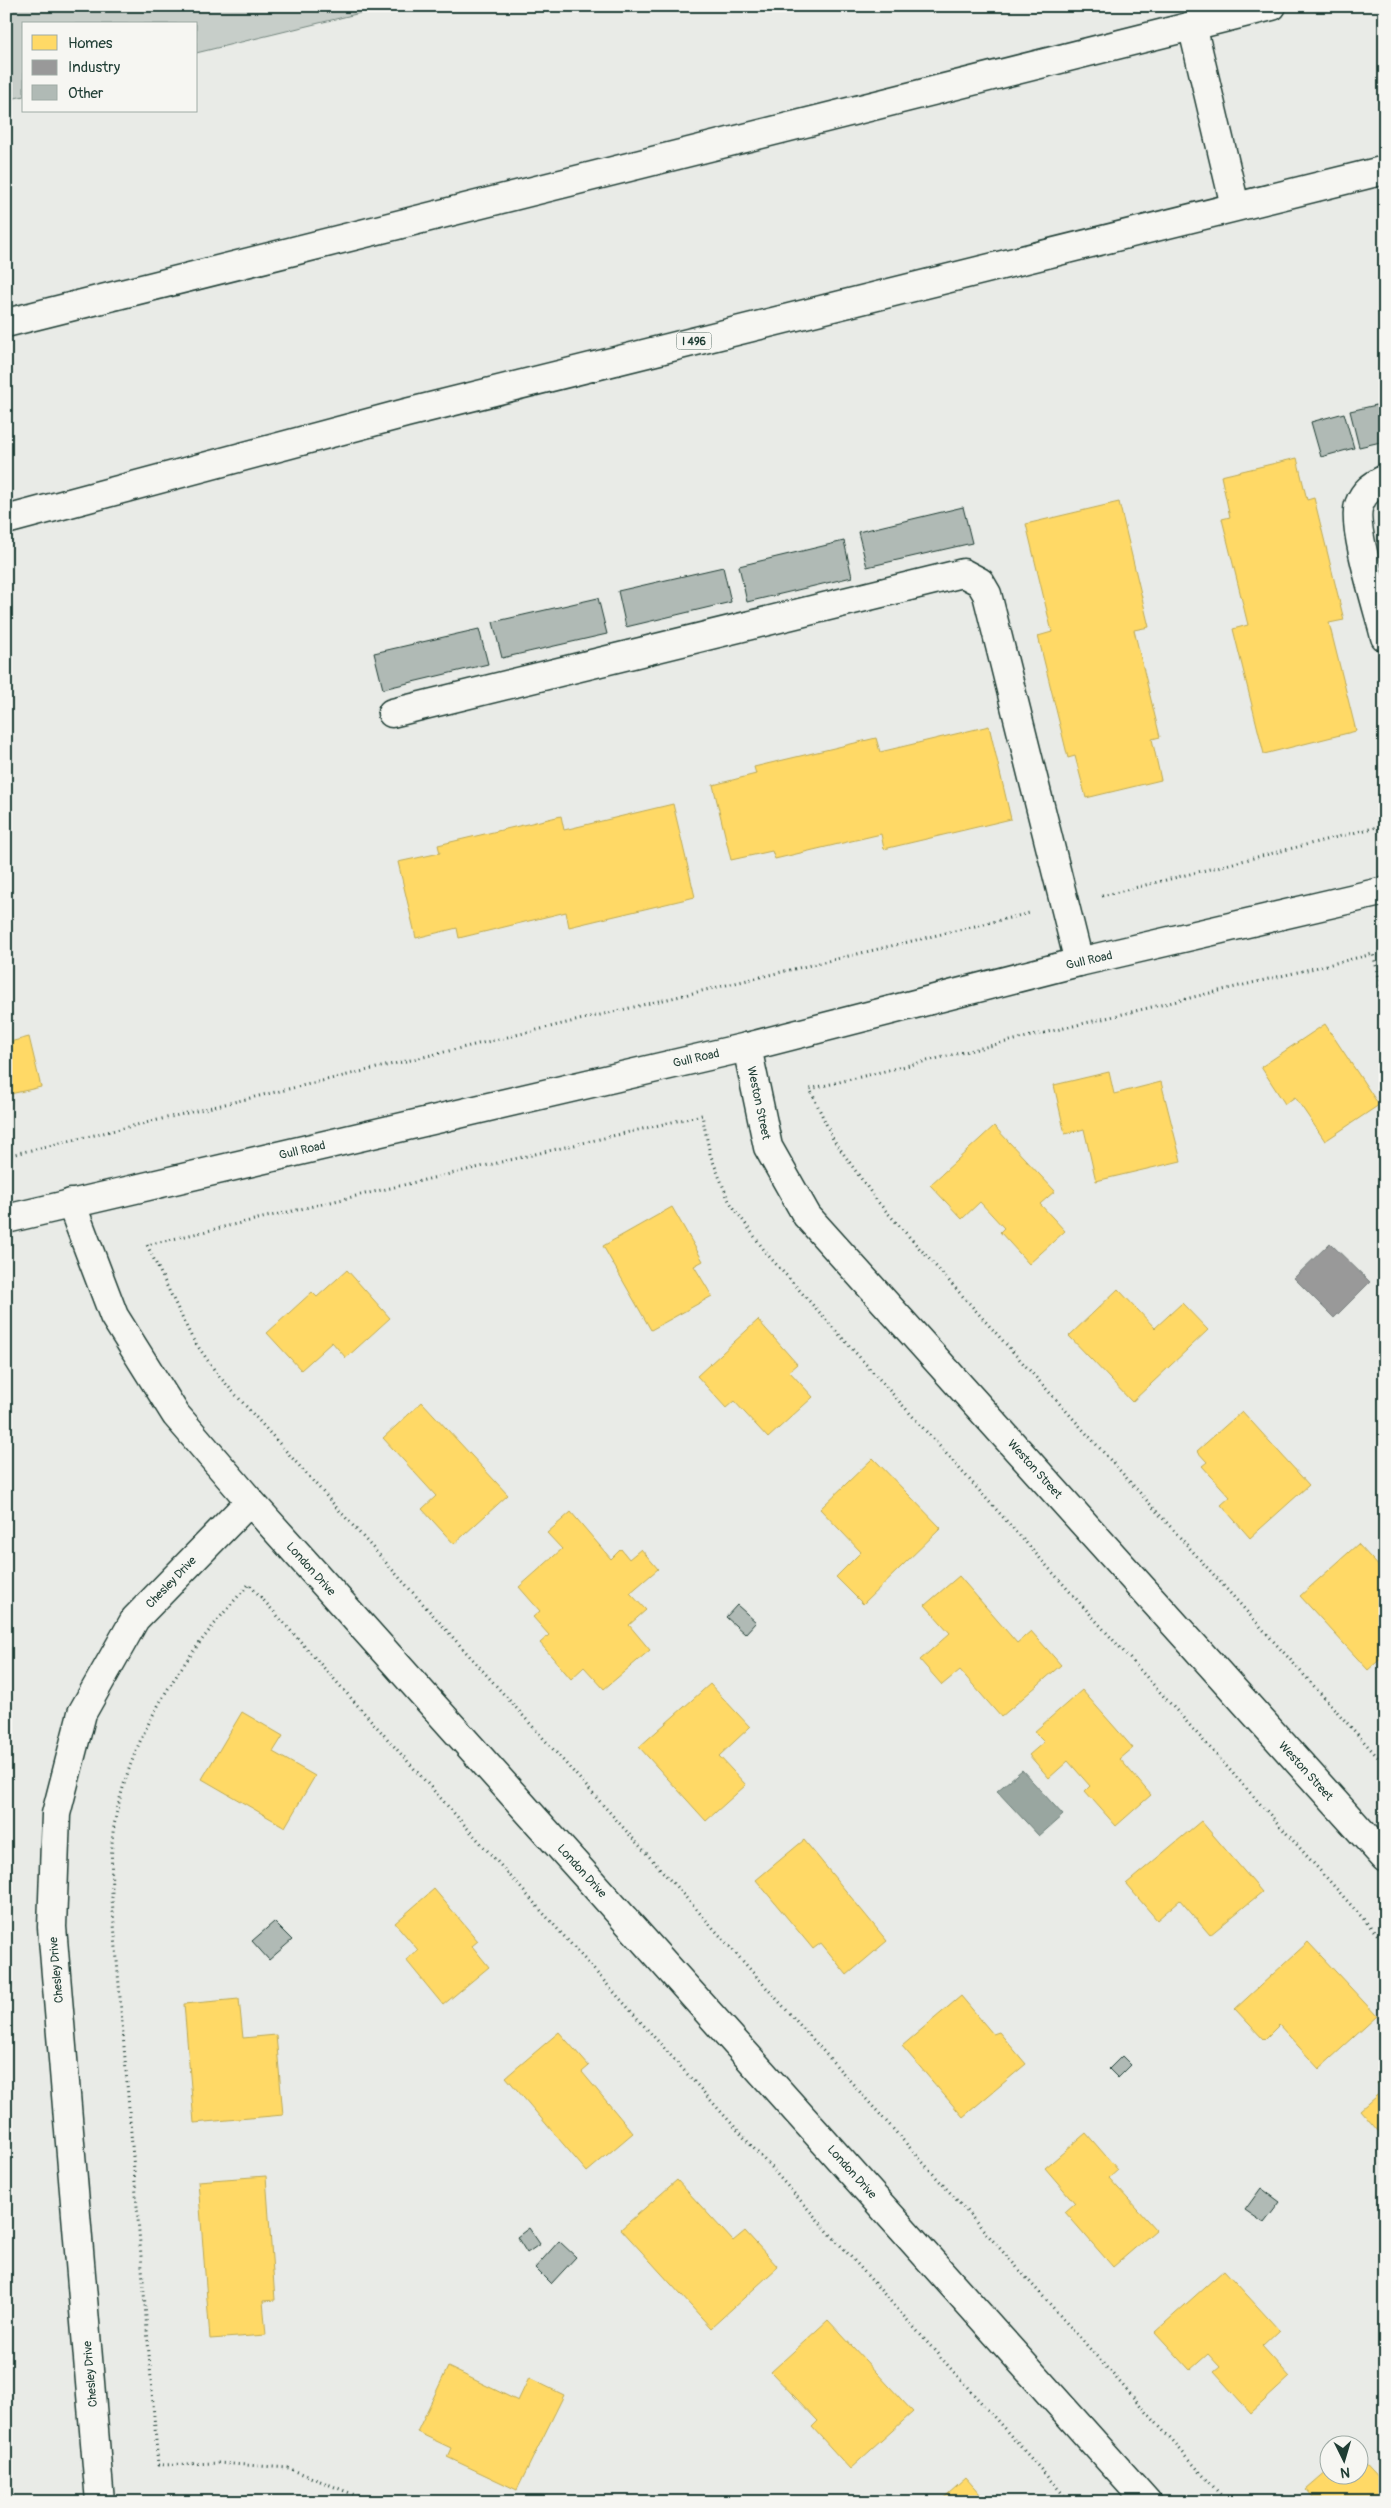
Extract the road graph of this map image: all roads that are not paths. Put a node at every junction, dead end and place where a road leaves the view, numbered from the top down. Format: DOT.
graph roads {
  1 [pos="1272,6"];
  2 [pos="1192,25"];
  3 [pos="1385,170"];
  4 [pos="1235,206"];
  5 [pos="6,323"];
  6 [pos="1385,479"];
  7 [pos="6,520"];
  8 [pos="1385,637"];
  9 [pos="392,713"];
  10 [pos="1385,891"];
  11 [pos="1078,962"];
  12 [pos="747,1047"];
  13 [pos="71,1203"];
  14 [pos="6,1218"];
  15 [pos="250,1501"];
  16 [pos="1385,1858"];
  17 [pos="100,2502"];
  18 [pos="1147,2502"];
  1 -- 2 [label="main road"];
  2 -- 4 [label="main road"];
  2 -- 5 [label="main road"];
  3 -- 4 [label="main road, I 496"];
  4 -- 7 [label="main road, I 496"];
  6 -- 8 [label="main road"];
  9 -- 11 [label="main road"];
  10 -- 11 [label="main road, Gull Road"];
  11 -- 12 [label="main road, Gull Road"];
  12 -- 13 [label="main road, Gull Road"];
  12 -- 16 [label="main road, Weston Street"];
  13 -- 14 [label="main road, Gull Road"];
  13 -- 15 [label="main road, London Drive"];
  15 -- 17 [label="main road, Chesley Drive"];
  15 -- 18 [label="main road, London Drive"];
}
